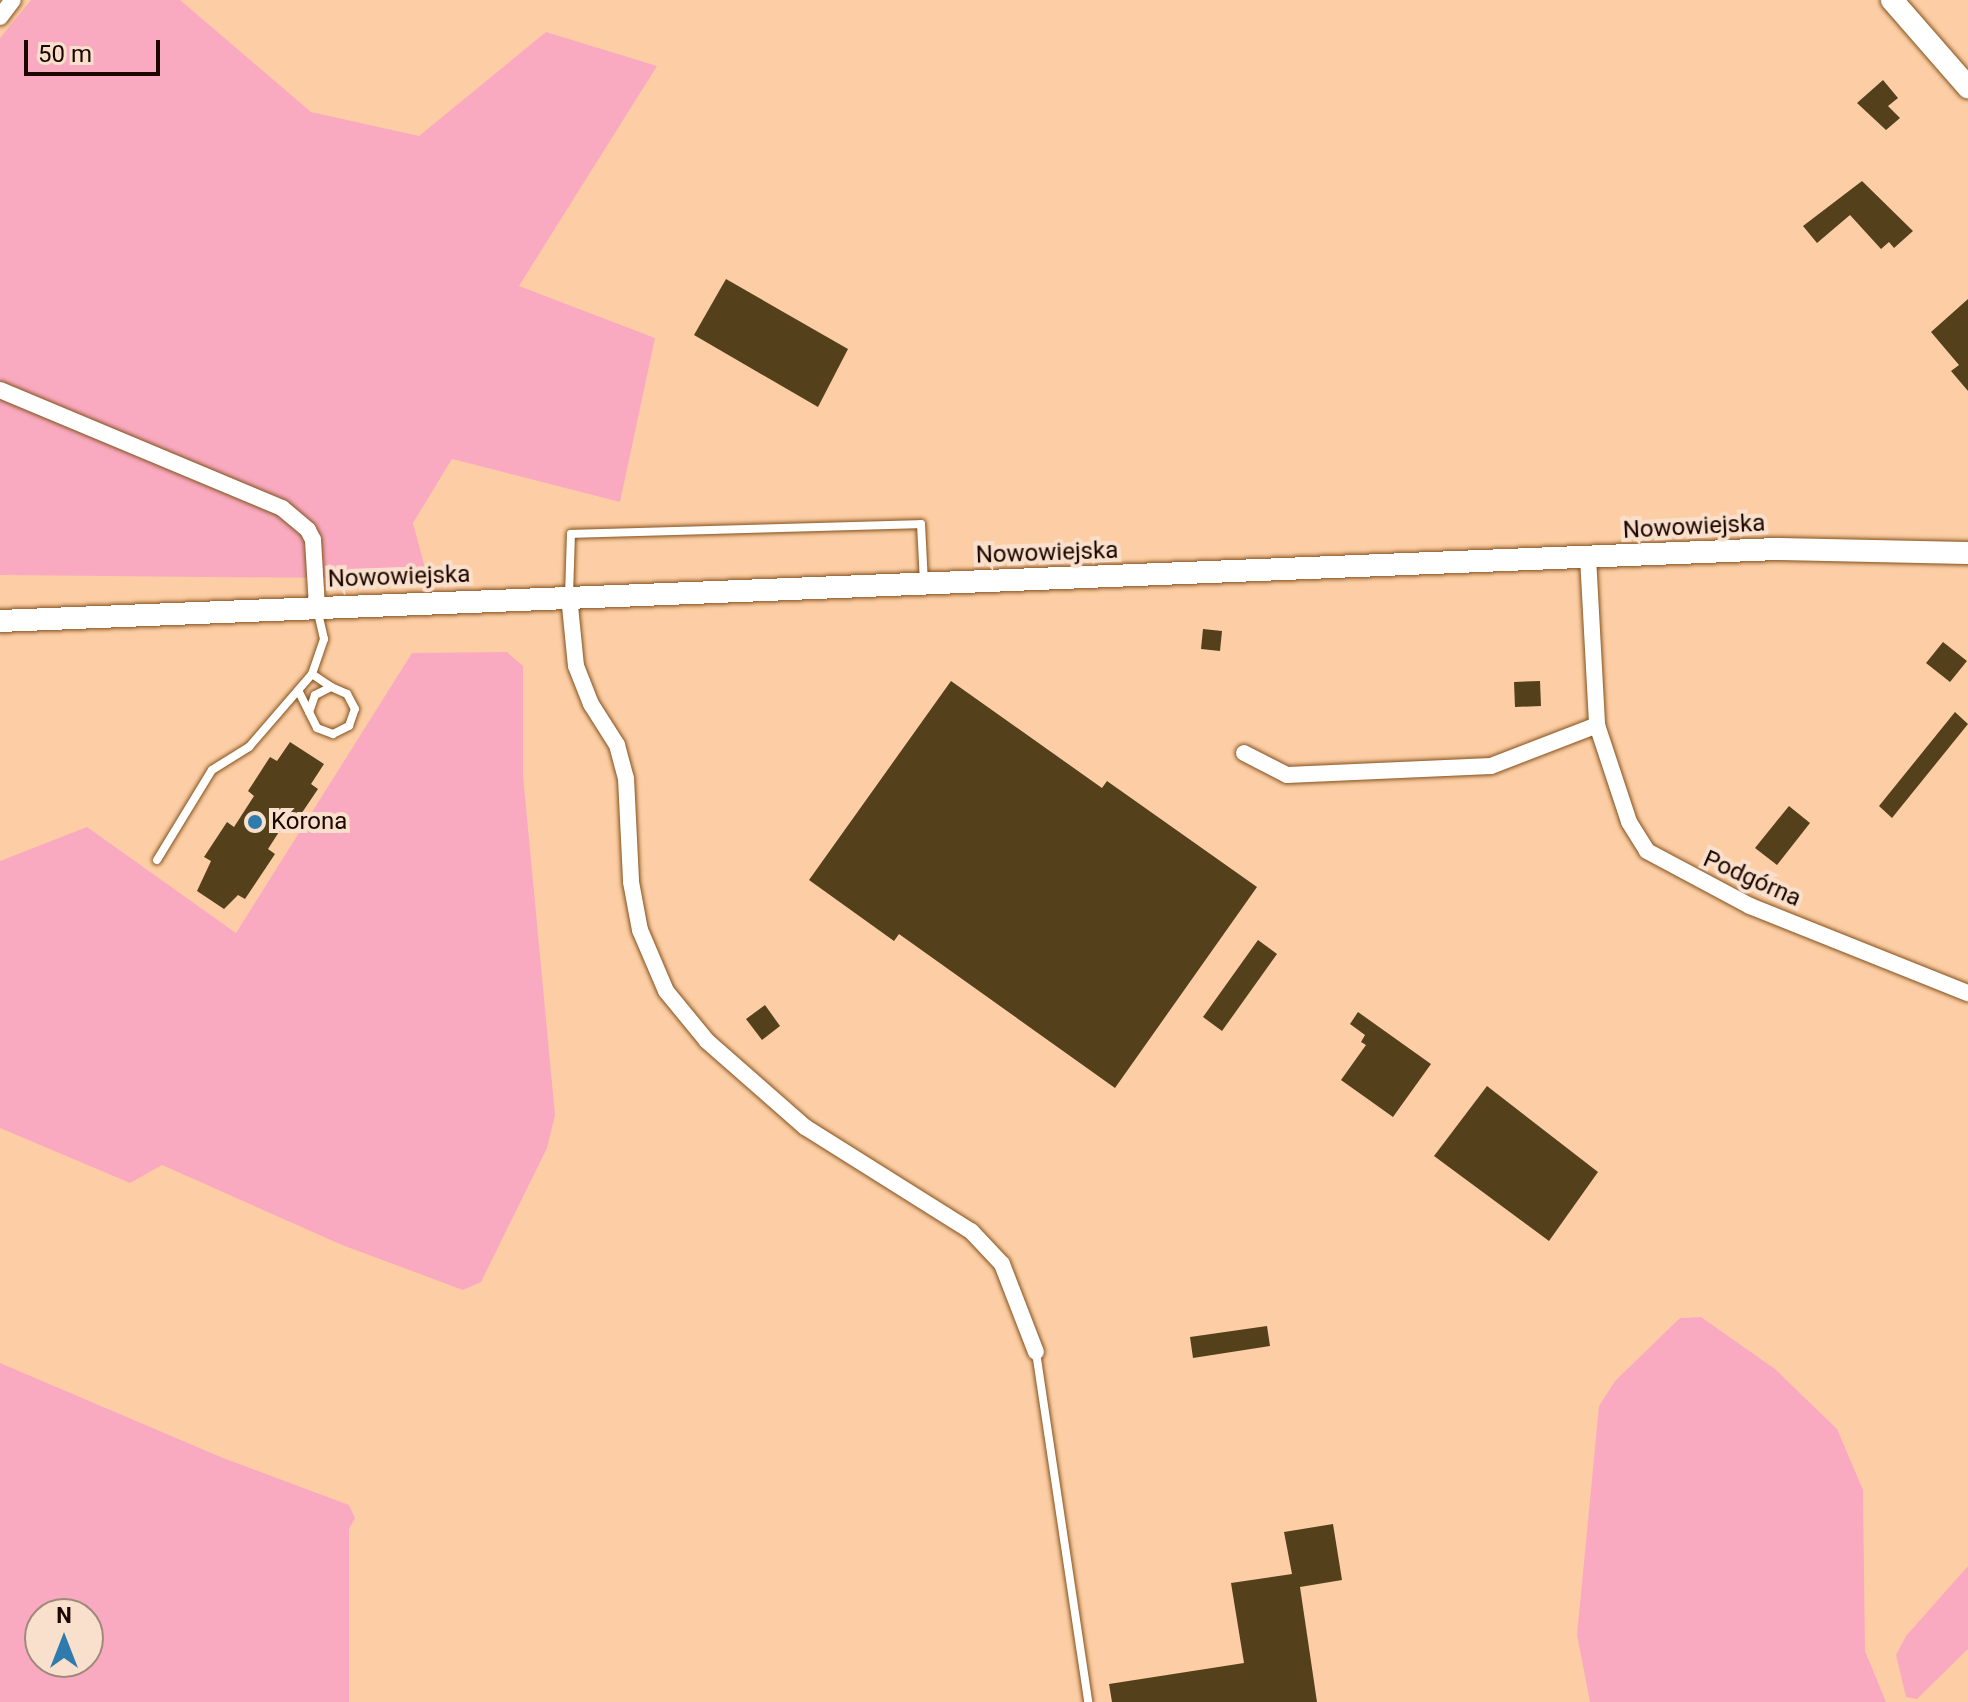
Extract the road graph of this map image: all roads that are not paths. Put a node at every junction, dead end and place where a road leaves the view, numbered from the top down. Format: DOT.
graph roads {
  1 [pos="13,0"];
  2 [pos="1892,0"];
  3 [pos="0,17"];
  4 [pos="1968,87"];
  5 [pos="0,390"];
  6 [pos="1968,553"];
  7 [pos="1588,557"];
  8 [pos="924,584"];
  9 [pos="569,596"];
  10 [pos="317,607"];
  11 [pos="0,621"];
  12 [pos="312,674"];
  13 [pos="331,687"];
  14 [pos="299,692"];
  15 [pos="309,712"];
  16 [pos="1597,725"];
  17 [pos="1244,753"];
  18 [pos="157,860"];
  19 [pos="1968,993"];
  20 [pos="1036,1352"];
  21 [pos="1088,1702"];
  1 -- 3 [label="street"];
  2 -- 4 [label="main road"];
  5 -- 10 [label="street"];
  6 -- 7 [label="main road, Nowowiejska"];
  7 -- 8 [label="main road, Nowowiejska"];
  7 -- 16 [label="street, Podgórna"];
  8 -- 9 [label="main road, Nowowiejska"];
  8 -- 9 [label="lane"];
  9 -- 10 [label="main road, Nowowiejska"];
  9 -- 20 [label="street"];
  10 -- 11 [label="main road, Nowowiejska"];
  10 -- 12 [label="lane"];
  12 -- 13 [label="lane"];
  12 -- 14 [label="lane"];
  13 -- 15 [label="lane"];
  13 -- 15 [label="lane"];
  14 -- 15 [label="lane"];
  14 -- 18 [label="lane"];
  16 -- 17 [label="street"];
  16 -- 19 [label="street, Podgórna"];
  20 -- 21 [label="lane"];
}
